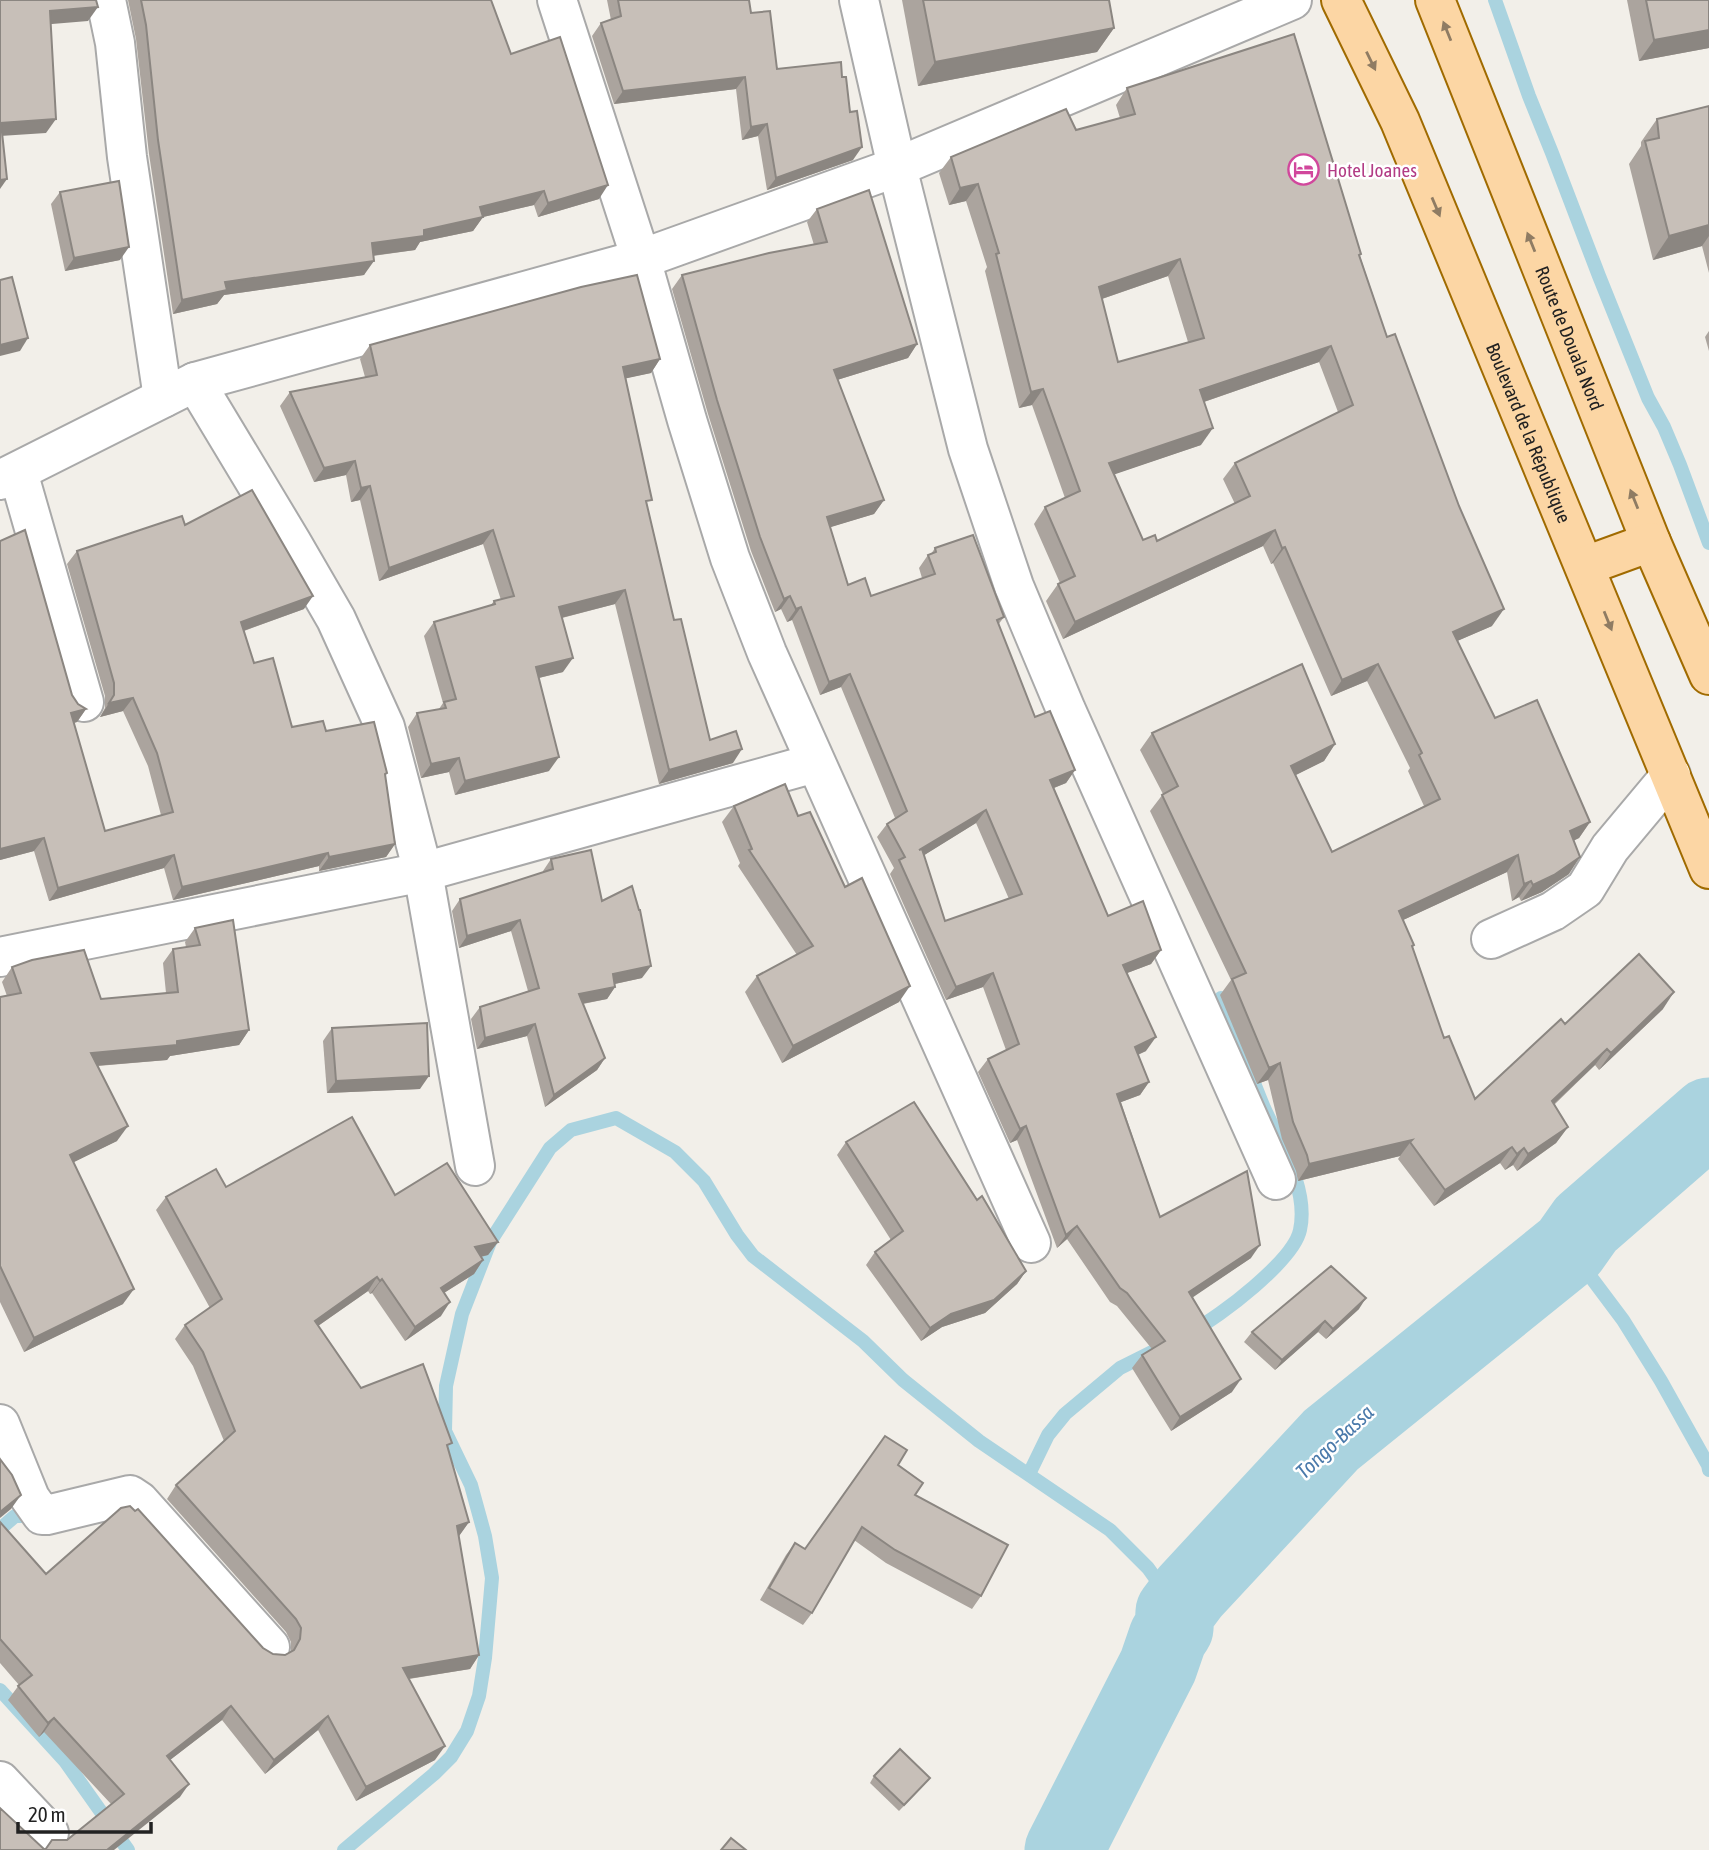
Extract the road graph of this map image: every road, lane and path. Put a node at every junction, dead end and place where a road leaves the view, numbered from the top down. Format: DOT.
graph roads {
  1 [pos="106,0"];
  2 [pos="557,0"];
  3 [pos="859,0"];
  4 [pos="1292,0"];
  5 [pos="1341,0"];
  6 [pos="1434,0"];
  7 [pos="897,167"];
  8 [pos="641,259"];
  9 [pos="179,390"];
  10 [pos="9,476"];
  11 [pos="1651,542"];
  12 [pos="1585,566"];
  13 [pos="1709,675"];
  14 [pos="84,702"];
  15 [pos="815,762"];
  16 [pos="1671,775"];
  17 [pos="1709,869"];
  18 [pos="423,872"];
  19 [pos="1491,939"];
  20 [pos="0,957"];
  21 [pos="475,1166"];
  22 [pos="1276,1180"];
  23 [pos="1031,1243"];
  24 [pos="0,1424"];
  25 [pos="270,1647"];
  26 [pos="0,1781"];
  27 [pos="49,1833"];
  1 -- 9 [label="street"];
  2 -- 8 [label="street"];
  3 -- 7 [label="street"];
  4 -- 7 [label="street"];
  5 -- 12 [label="main road, Boulevard de la République, one-way"];
  11 -- 6 [label="main road, Route de Douala Nord, one-way"];
  7 -- 8 [label="street"];
  7 -- 22 [label="street"];
  8 -- 9 [label="street"];
  8 -- 15 [label="street"];
  9 -- 10 [label="street"];
  9 -- 18 [label="street"];
  10 -- 14 [label="street"];
  11 -- 12 [label="main road"];
  11 -- 13 [label="main road, Route de Douala Nord"];
  12 -- 16 [label="main road, Boulevard de la République, one-way"];
  15 -- 18 [label="street"];
  15 -- 23 [label="street"];
  16 -- 17 [label="main road, Boulevard de la République"];
  16 -- 19 [label="street"];
  18 -- 20 [label="street"];
  18 -- 21 [label="street"];
  24 -- 25 [label="street"];
  26 -- 27 [label="street"];
}
